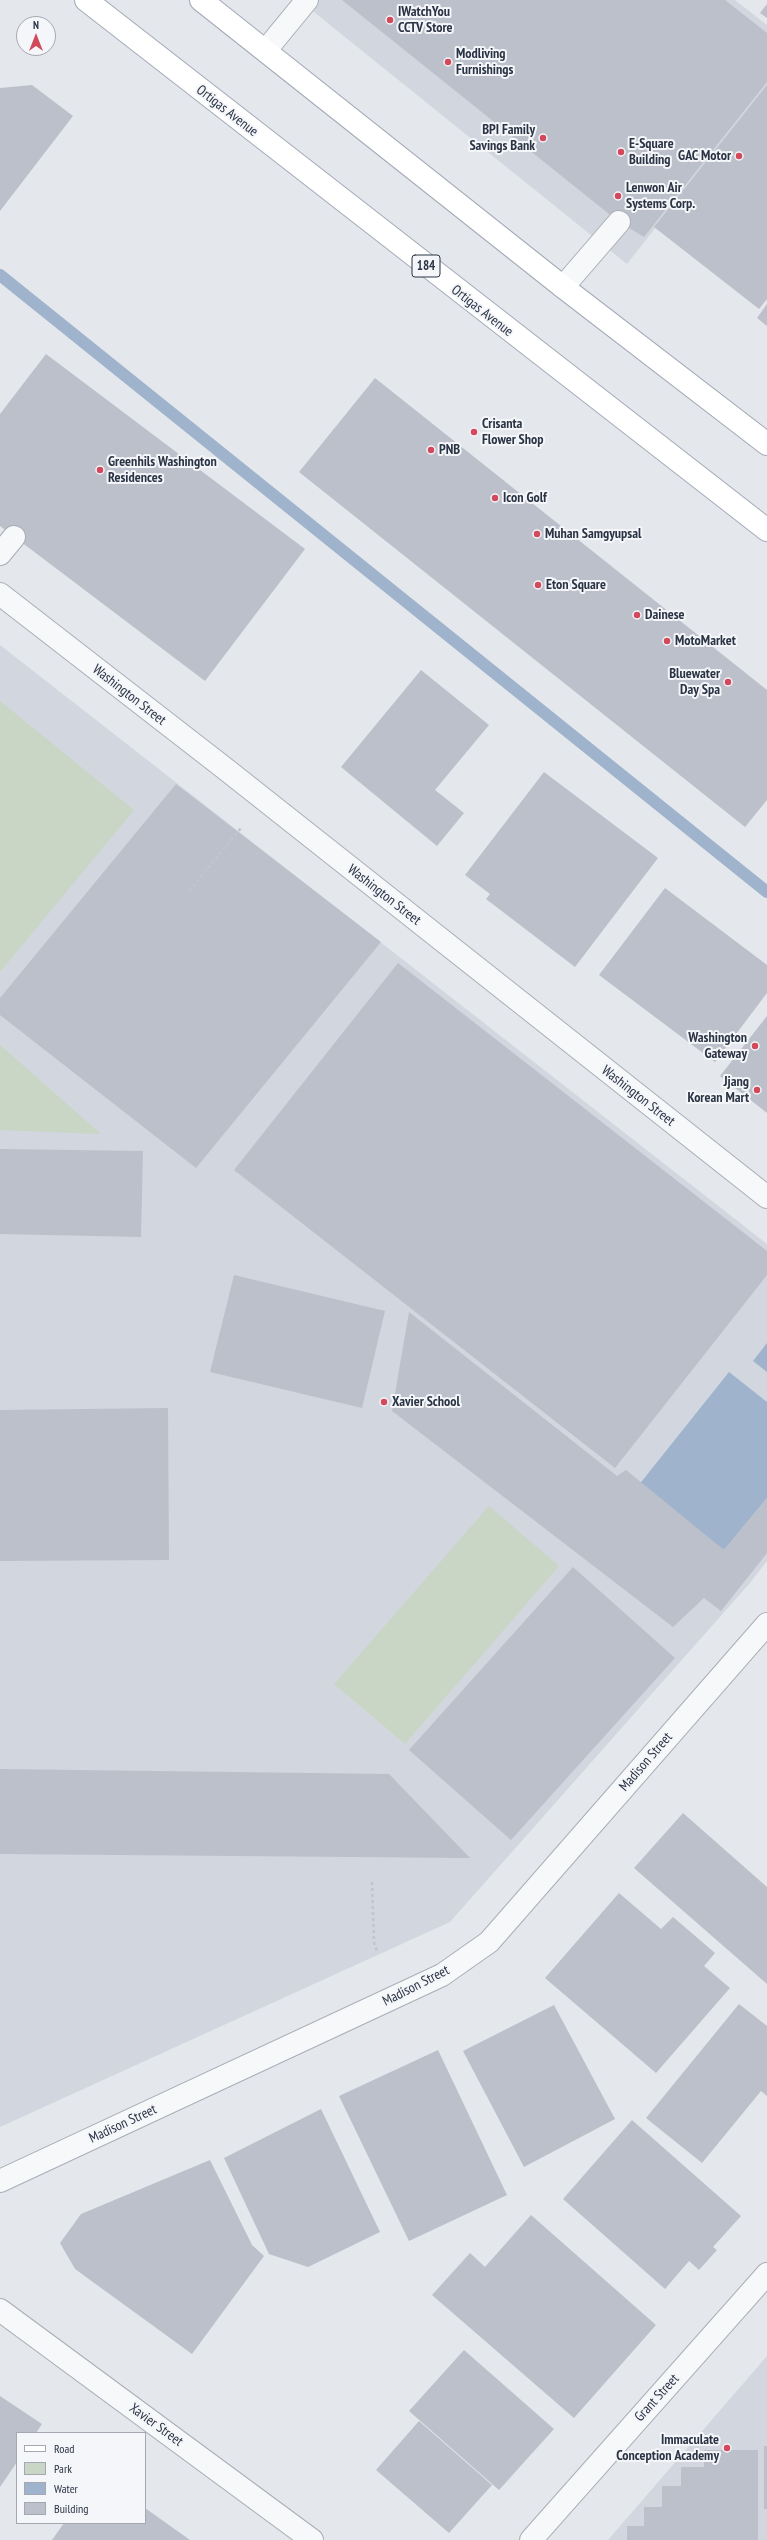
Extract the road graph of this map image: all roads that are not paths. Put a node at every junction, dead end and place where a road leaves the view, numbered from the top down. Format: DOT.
graph roads {
  1 [pos="86,0"];
  2 [pos="201,0"];
  3 [pos="305,2"];
  4 [pos="266,50"];
  5 [pos="619,222"];
  6 [pos="563,287"];
  7 [pos="767,444"];
  8 [pos="767,530"];
  9 [pos="14,537"];
  10 [pos="0,554"];
  11 [pos="0,594"];
  12 [pos="767,1197"];
  13 [pos="767,1624"];
  14 [pos="0,2181"];
  15 [pos="767,2274"];
  16 [pos="0,2310"];
  17 [pos="312,2540"];
  18 [pos="531,2540"];
  1 -- 8 [label="main road, Ortigas Avenue / 184"];
  2 -- 4 [label="main road"];
  3 -- 4 [label="street"];
  4 -- 6 [label="main road"];
  5 -- 6 [label="street"];
  6 -- 7 [label="main road"];
  9 -- 10 [label="street"];
  11 -- 12 [label="street, Washington Street"];
  13 -- 14 [label="street, Madison Street"];
  15 -- 18 [label="street, Grant Street"];
  16 -- 17 [label="street, Xavier Street"];
}
